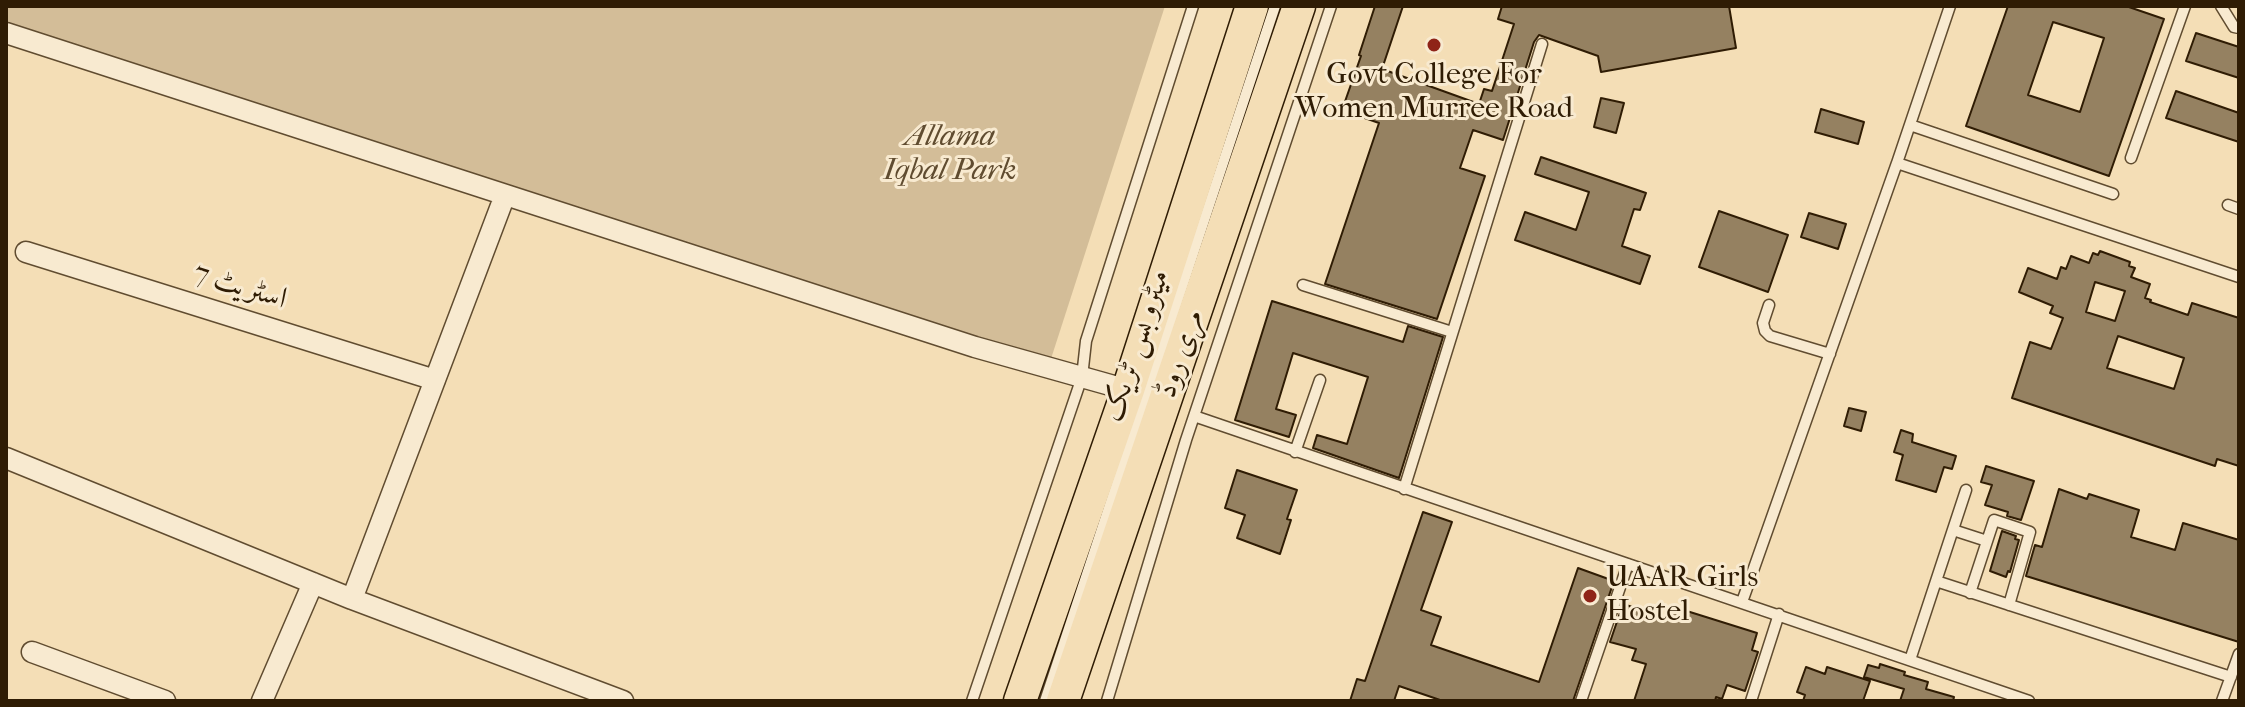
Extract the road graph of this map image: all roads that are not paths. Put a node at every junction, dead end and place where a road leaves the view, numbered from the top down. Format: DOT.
graph roads {
  1 [pos="1193,6"];
  2 [pos="1252,6"];
  3 [pos="1275,6"];
  4 [pos="1299,6"];
  5 [pos="1331,6"];
  6 [pos="1950,6"];
  7 [pos="2185,6"];
  8 [pos="2221,6"];
  9 [pos="2239,28"];
  10 [pos="6,33"];
  11 [pos="1542,44"];
  12 [pos="1910,125"];
  13 [pos="2131,158"];
  14 [pos="1897,163"];
  15 [pos="2113,194"];
  16 [pos="505,195"];
  17 [pos="26,252"];
  18 [pos="2239,277"];
  19 [pos="1303,285"];
  20 [pos="1769,305"];
  21 [pos="1452,332"];
  22 [pos="1830,354"];
  23 [pos="1082,377"];
  24 [pos="435,380"];
  25 [pos="1320,380"];
  26 [pos="1128,390"];
  27 [pos="1194,416"];
  28 [pos="1295,452"];
  29 [pos="6,458"];
  30 [pos="1404,489"];
  31 [pos="1966,490"];
  32 [pos="1953,530"];
  33 [pos="1987,541"];
  34 [pos="1628,564"];
  35 [pos="1936,581"];
  36 [pos="313,583"];
  37 [pos="1970,593"];
  38 [pos="352,599"];
  39 [pos="1742,602"];
  40 [pos="2009,605"];
  41 [pos="1779,614"];
  42 [pos="32,652"];
  43 [pos="2239,654"];
  44 [pos="1910,660"];
  45 [pos="2231,677"];
  46 [pos="1995,689"];
  47 [pos="2016,699"];
  48 [pos="165,701"];
  49 [pos="262,701"];
  50 [pos="623,701"];
  51 [pos="972,701"];
  52 [pos="1020,701"];
  53 [pos="1045,701"];
  54 [pos="1063,701"];
  55 [pos="1107,701"];
  56 [pos="1581,701"];
  57 [pos="1751,701"];
  58 [pos="1991,701"];
  59 [pos="2029,701"];
  60 [pos="2222,701"];
  1 -- 23 [label="lane"];
  2 -- 26 [label="main road, مری روڈ"];
  3 -- 53 [label="lane, میٹرو بس ٹریک"];
  4 -- 54 [label="main road, مری روڈ"];
  5 -- 27 [label="lane"];
  6 -- 12 [label="lane"];
  7 -- 13 [label="lane"];
  8 -- 9 [label="lane"];
  10 -- 16 [label="street"];
  11 -- 21 [label="lane"];
  12 -- 14 [label="lane"];
  12 -- 15 [label="lane"];
  14 -- 18 [label="lane"];
  14 -- 22 [label="lane"];
  16 -- 23 [label="street"];
  16 -- 24 [label="street"];
  17 -- 24 [label="street, اسٹریٹ 7"];
  19 -- 21 [label="lane"];
  20 -- 22 [label="lane"];
  21 -- 30 [label="lane"];
  22 -- 39 [label="lane"];
  23 -- 26 [label="street"];
  23 -- 51 [label="lane"];
  24 -- 38 [label="street"];
  25 -- 28 [label="lane"];
  26 -- 52 [label="main road, مری روڈ"];
  27 -- 28 [label="lane"];
  27 -- 55 [label="lane"];
  28 -- 30 [label="lane"];
  29 -- 36 [label="street"];
  30 -- 34 [label="lane"];
  31 -- 32 [label="lane"];
  32 -- 33 [label="lane"];
  32 -- 35 [label="lane"];
  33 -- 37 [label="lane"];
  33 -- 40 [label="lane"];
  34 -- 39 [label="lane"];
  34 -- 56 [label="lane"];
  35 -- 37 [label="lane"];
  35 -- 44 [label="lane"];
  36 -- 38 [label="street"];
  36 -- 49 [label="street"];
  37 -- 40 [label="lane"];
  38 -- 50 [label="street"];
  39 -- 41 [label="lane"];
  40 -- 45 [label="lane"];
  41 -- 44 [label="lane"];
  41 -- 57 [label="lane"];
  42 -- 48 [label="street"];
  43 -- 45 [label="lane"];
  44 -- 46 [label="lane"];
  45 -- 60 [label="lane"];
  46 -- 47 [label="lane"];
  46 -- 58 [label="lane"];
  47 -- 59 [label="lane"];
}
